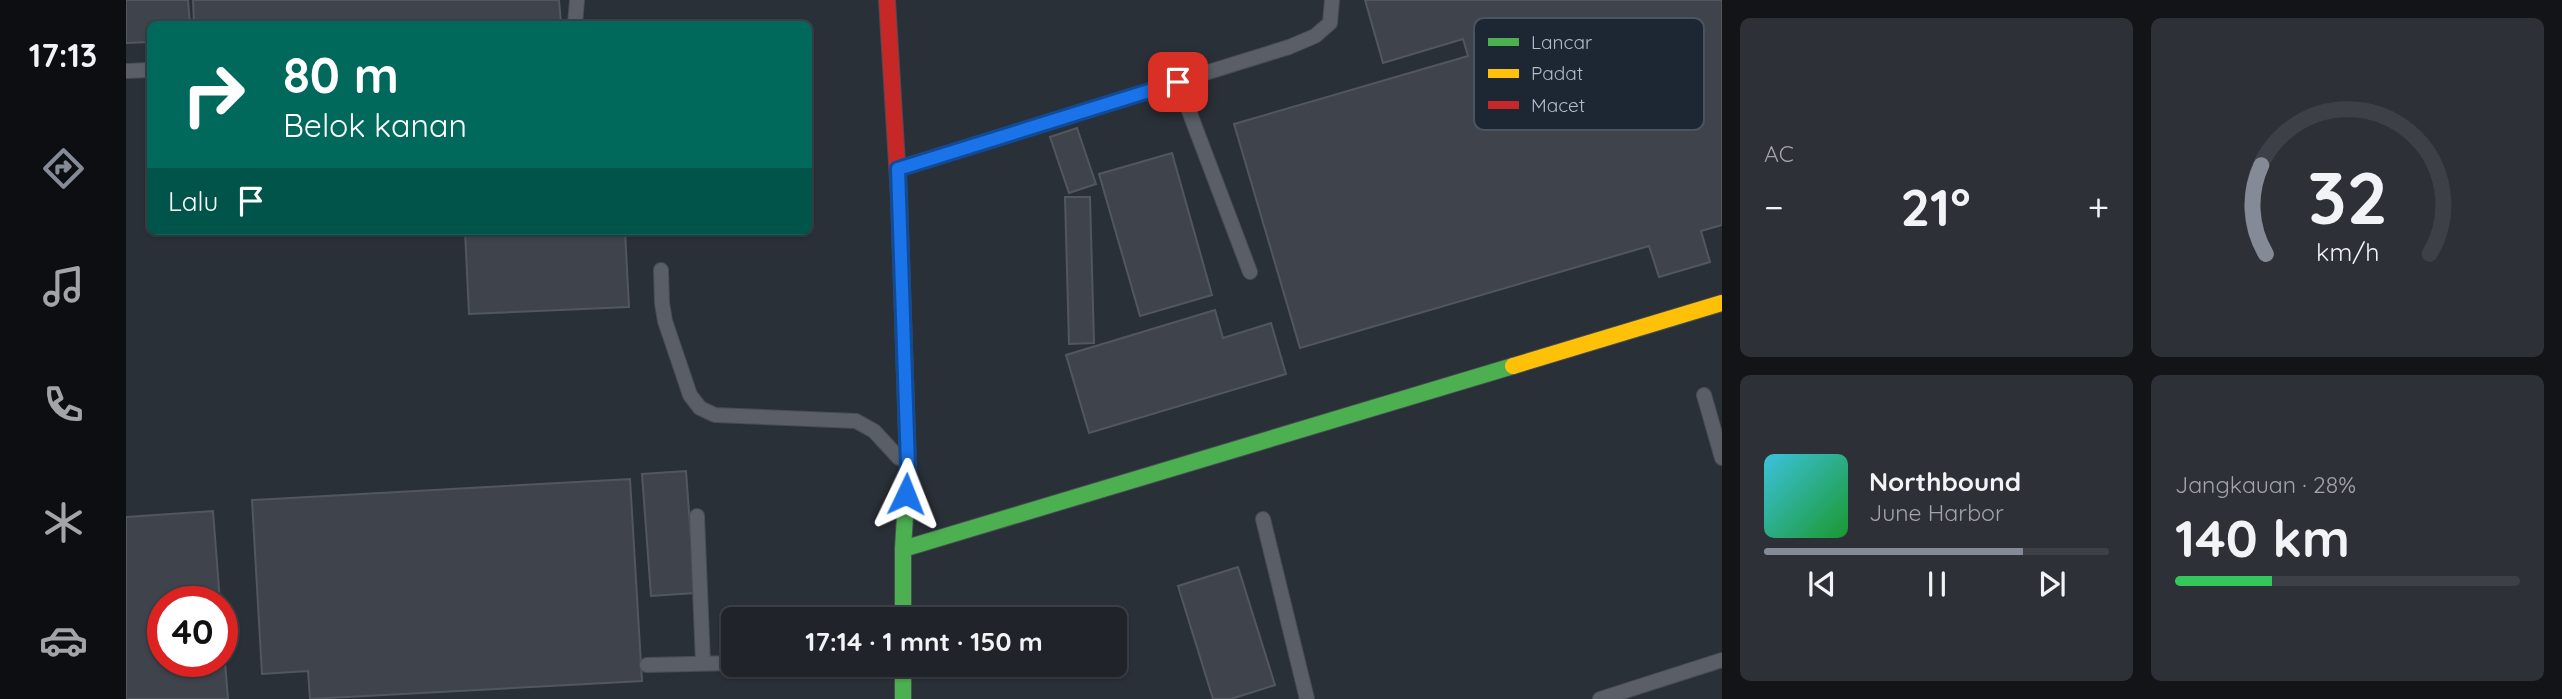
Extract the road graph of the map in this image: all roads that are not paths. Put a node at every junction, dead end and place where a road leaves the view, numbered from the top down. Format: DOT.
graph roads {
  1 [pos="577,0"];
  2 [pos="887,0"];
  3 [pos="1332,0"];
  4 [pos="575,21"];
  5 [pos="147,70"];
  6 [pos="126,71"];
  7 [pos="1178,82"];
  8 [pos="898,169"];
  9 [pos="661,270"];
  10 [pos="1250,272"];
  11 [pos="1722,303"];
  12 [pos="1704,395"];
  13 [pos="1722,458"];
  14 [pos="908,466"];
  15 [pos="697,516"];
  16 [pos="1264,519"];
  17 [pos="903,549"];
  18 [pos="903,607"];
  19 [pos="1722,660"];
  20 [pos="703,663"];
  21 [pos="721,663"];
  22 [pos="647,665"];
  23 [pos="903,677"];
  24 [pos="903,699"];
  25 [pos="1307,699"];
  26 [pos="1600,699"];
  1 -- 4 [label="lane"];
  2 -- 8 [label="street"];
  3 -- 7 [label="lane"];
  5 -- 6 [label="lane"];
  7 -- 8 [label="lane"];
  7 -- 10 [label="lane"];
  8 -- 14 [label="street"];
  9 -- 14 [label="lane"];
  11 -- 17 [label="street"];
  12 -- 13 [label="lane"];
  14 -- 17 [label="street"];
  15 -- 20 [label="lane"];
  16 -- 25 [label="lane"];
  17 -- 18 [label="street"];
  19 -- 26 [label="lane"];
  20 -- 21 [label="lane"];
  20 -- 22 [label="lane"];
  23 -- 24 [label="street"];
}
